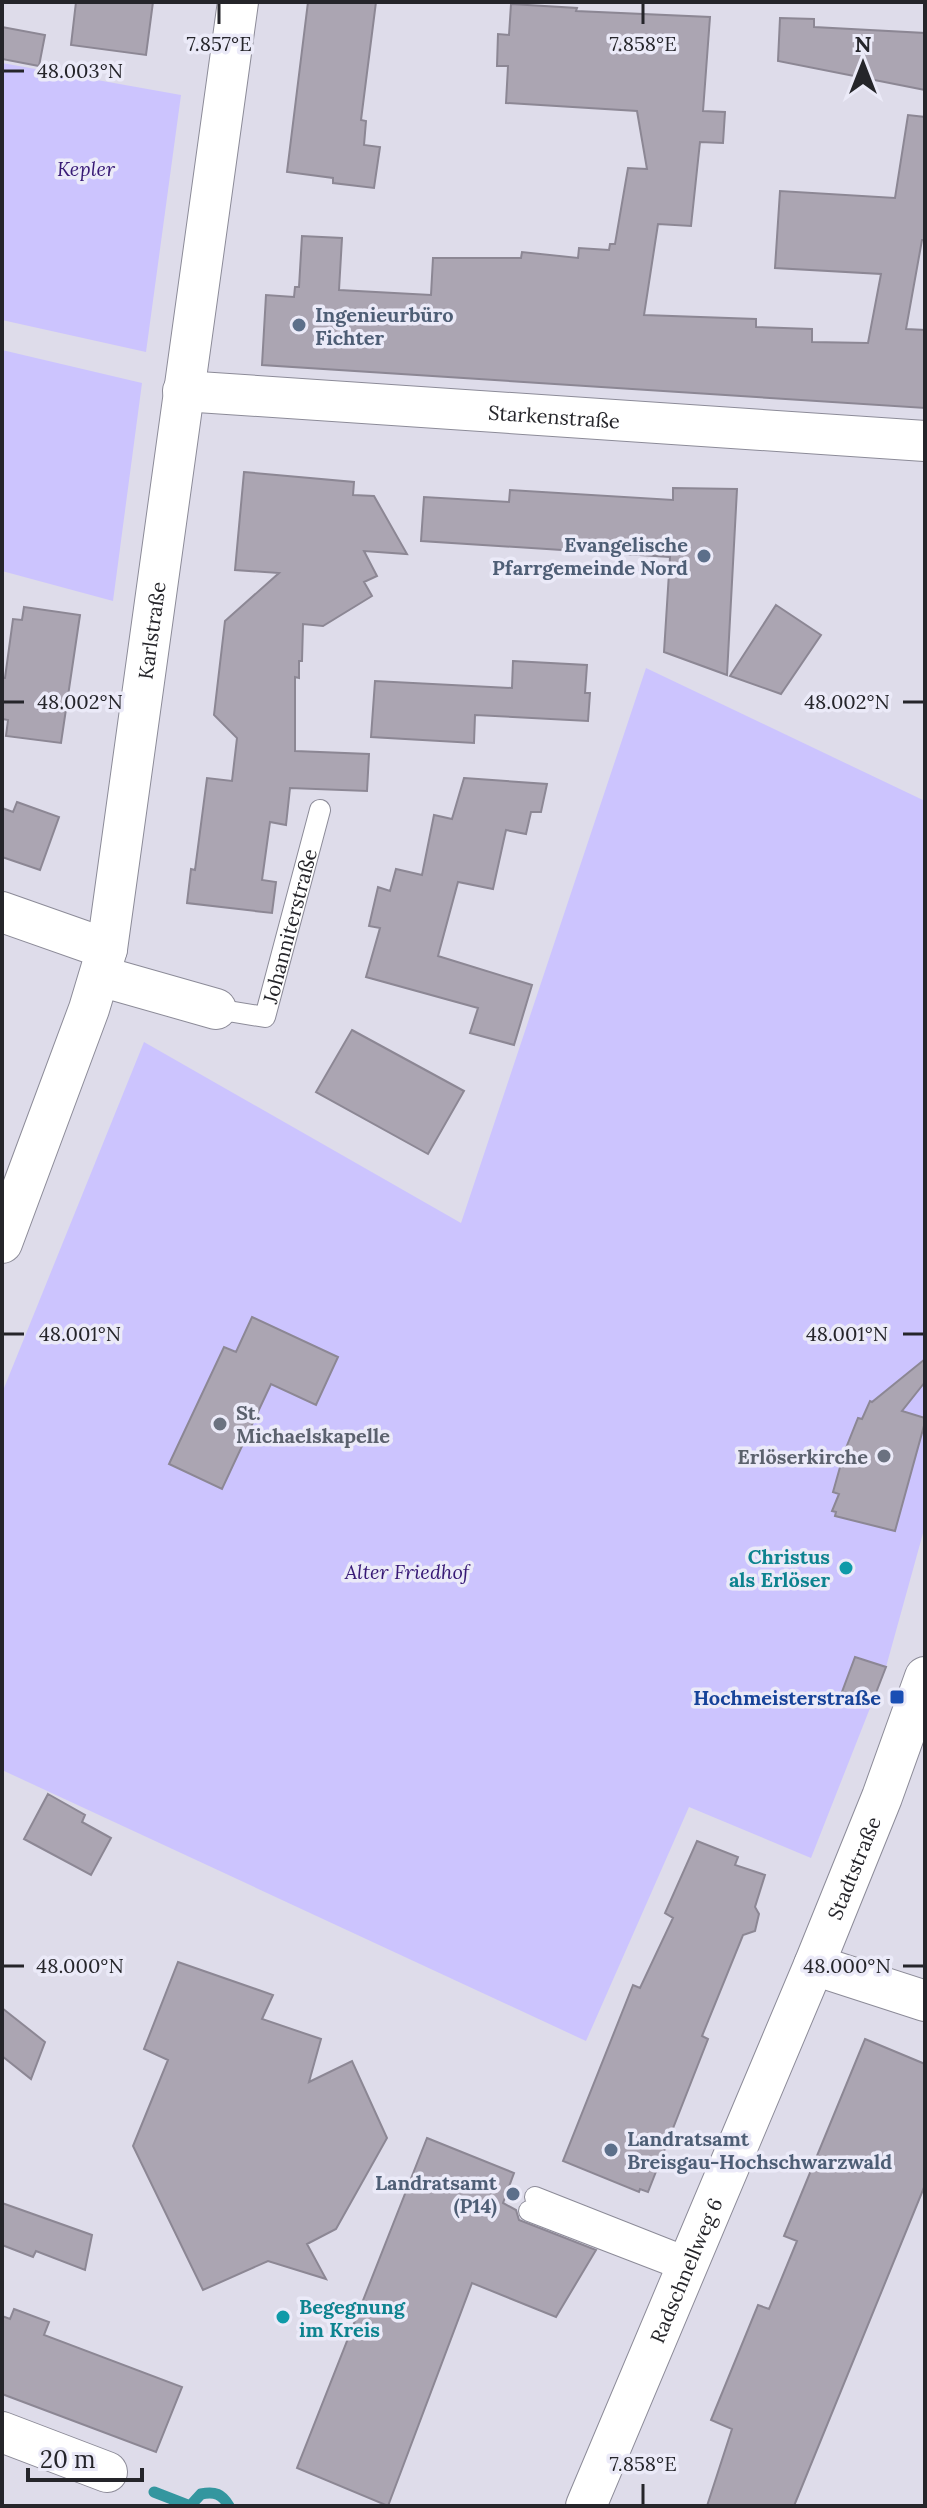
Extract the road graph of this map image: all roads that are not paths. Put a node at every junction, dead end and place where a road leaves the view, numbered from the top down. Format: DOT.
graph roads {
  1 [pos="238,2"];
  2 [pos="183,391"];
  3 [pos="925,441"];
  4 [pos="320,810"];
  5 [pos="2,912"];
  6 [pos="104,962"];
  7 [pos="216,1009"];
  8 [pos="2,1243"];
  9 [pos="925,1678"];
  10 [pos="814,1965"];
  11 [pos="925,2001"];
  12 [pos="532,2204"];
  13 [pos="692,2254"];
  14 [pos="2,2432"];
  15 [pos="107,2472"];
  16 [pos="586,2506"];
  1 -- 2 [label="street, Karlstraße"];
  2 -- 3 [label="street, Starkenstraße"];
  2 -- 6 [label="street, Karlstraße"];
  4 -- 7 [label="lane, Johanniterstraße"];
  5 -- 6 [label="street, Johanniterstraße"];
  6 -- 7 [label="street, Johanniterstraße"];
  6 -- 8 [label="street, Karlstraße"];
  9 -- 10 [label="street, Stadtstraße"];
  10 -- 11 [label="street"];
  10 -- 13 [label="street"];
  12 -- 13 [label="lane"];
  13 -- 16 [label="street, Radschnellweg 6"];
  14 -- 15 [label="street"];
}
